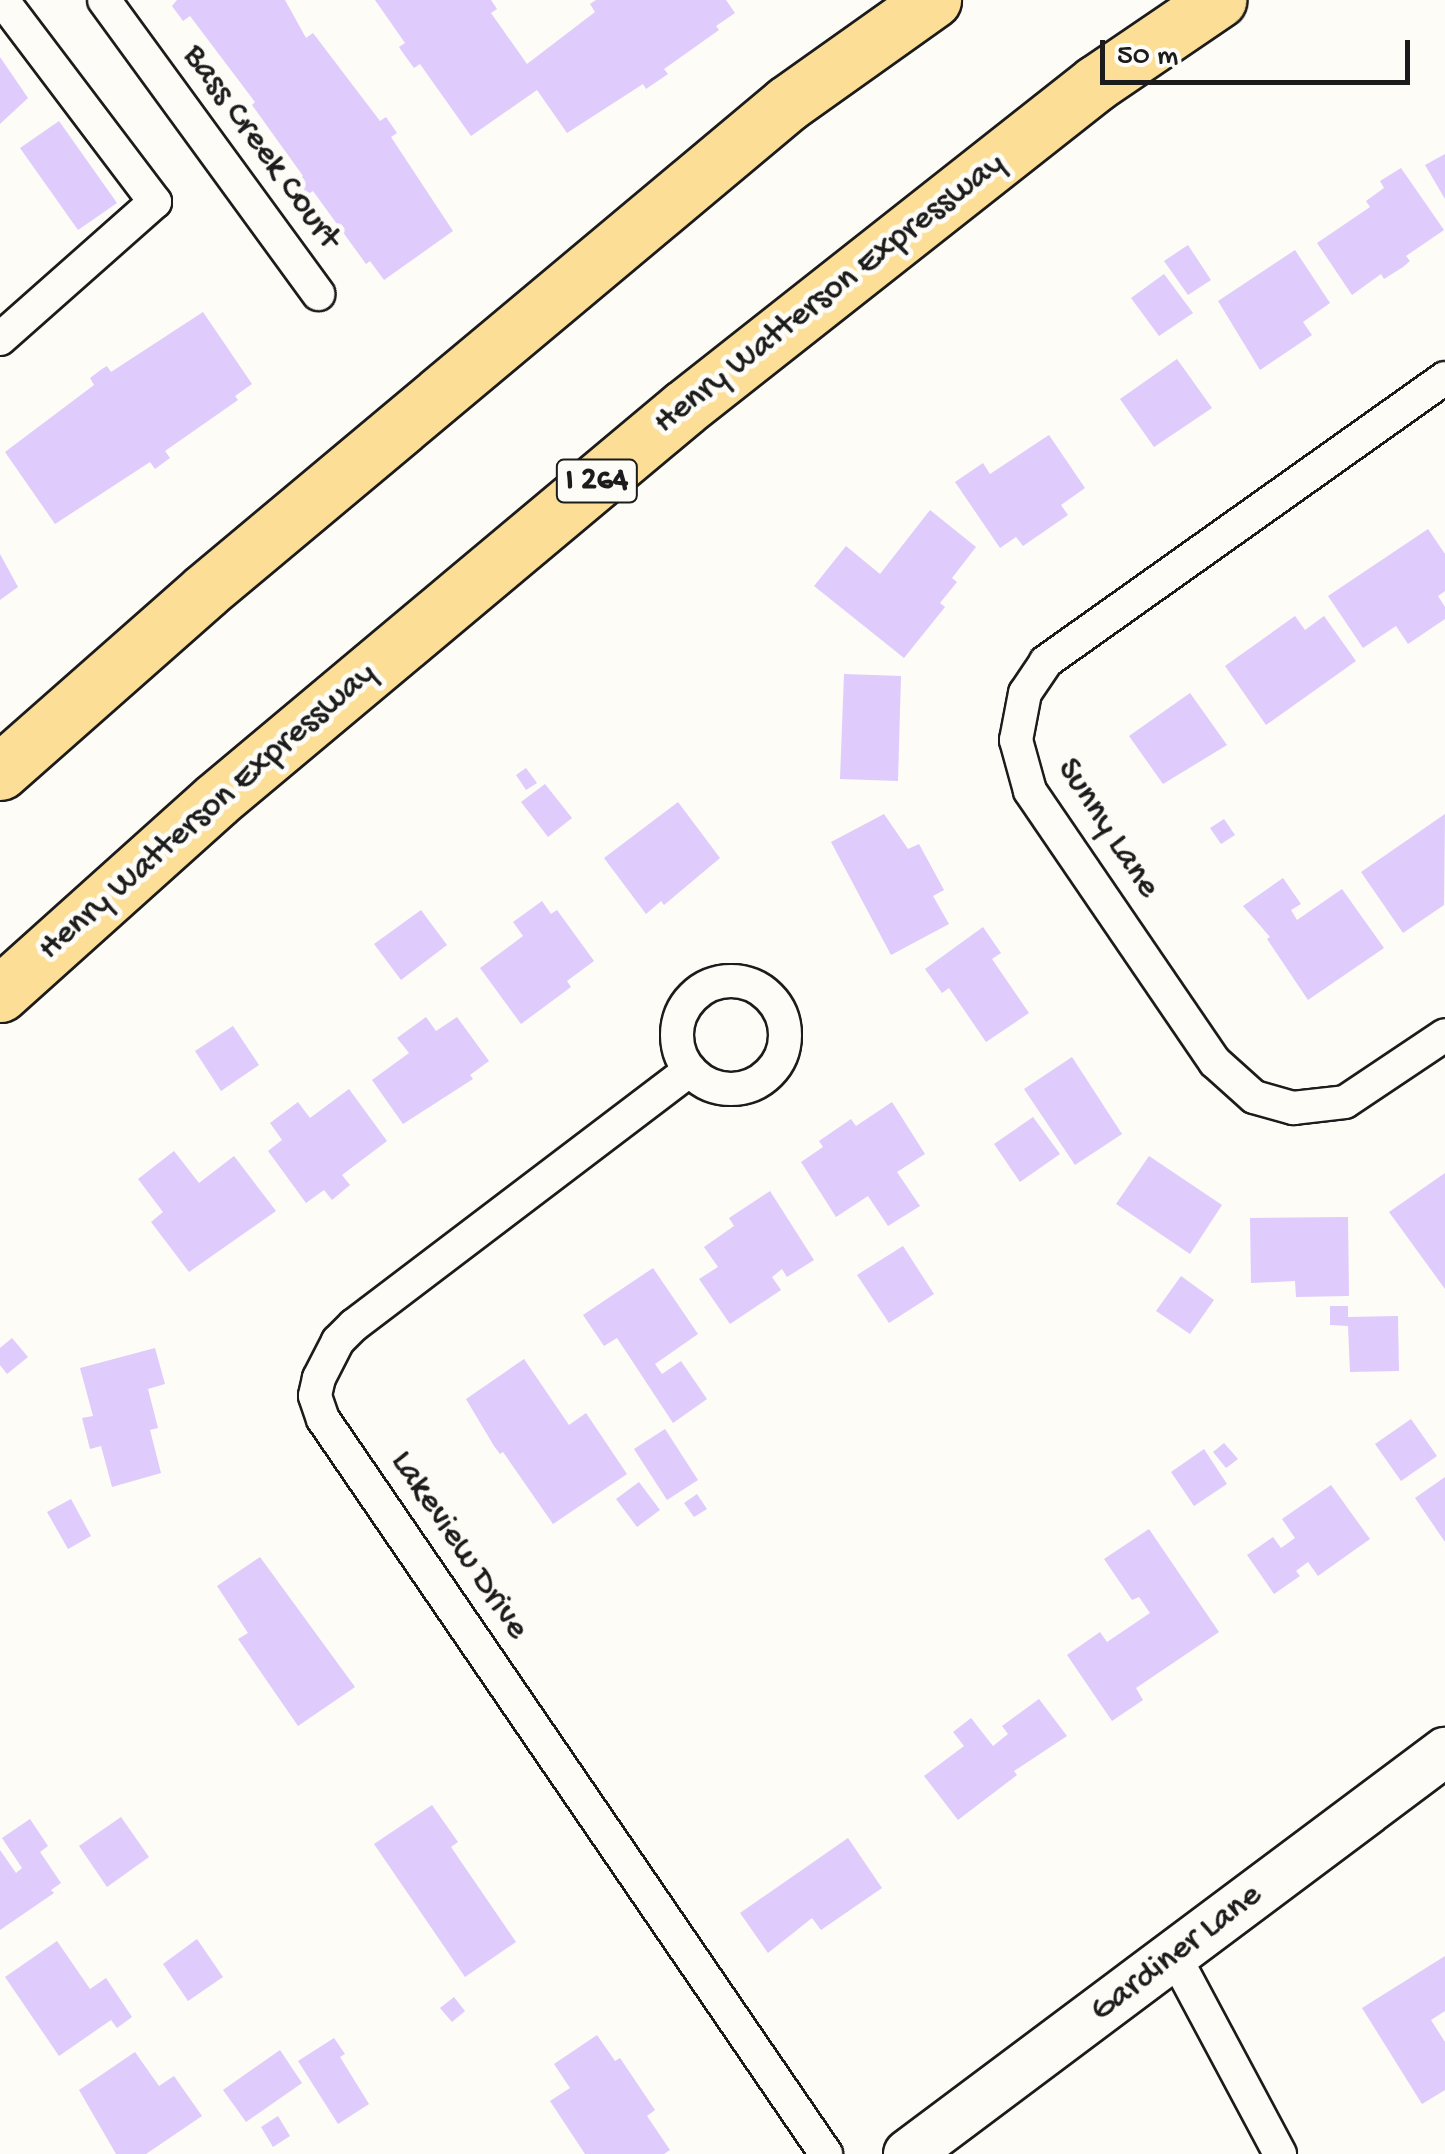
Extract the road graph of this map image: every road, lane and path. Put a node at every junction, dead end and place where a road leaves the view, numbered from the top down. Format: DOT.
graph roads {
  1 [pos="2,0"];
  2 [pos="104,0"];
  3 [pos="933,0"];
  4 [pos="1218,0"];
  5 [pos="318,294"];
  6 [pos="0,339"];
  7 [pos="1445,378"];
  8 [pos="0,772"];
  9 [pos="0,994"];
  10 [pos="1445,1034"];
  11 [pos="690,1070"];
  12 [pos="1445,1752"];
  13 [pos="1175,1956"];
  14 [pos="826,2154"];
  15 [pos="908,2154"];
  16 [pos="1280,2154"];
  1 -- 6 [label="street"];
  2 -- 5 [label="street, Bass Creek Court"];
  3 -- 8 [label="highway"];
  4 -- 9 [label="highway, Henry Watterson Expressway / I 264"];
  7 -- 10 [label="street, Sunny Lane"];
  11 -- 14 [label="street, Lakeview Drive"];
  12 -- 13 [label="main road, Gardiner Lane"];
  13 -- 15 [label="main road, Gardiner Lane"];
  13 -- 16 [label="street"];
}
